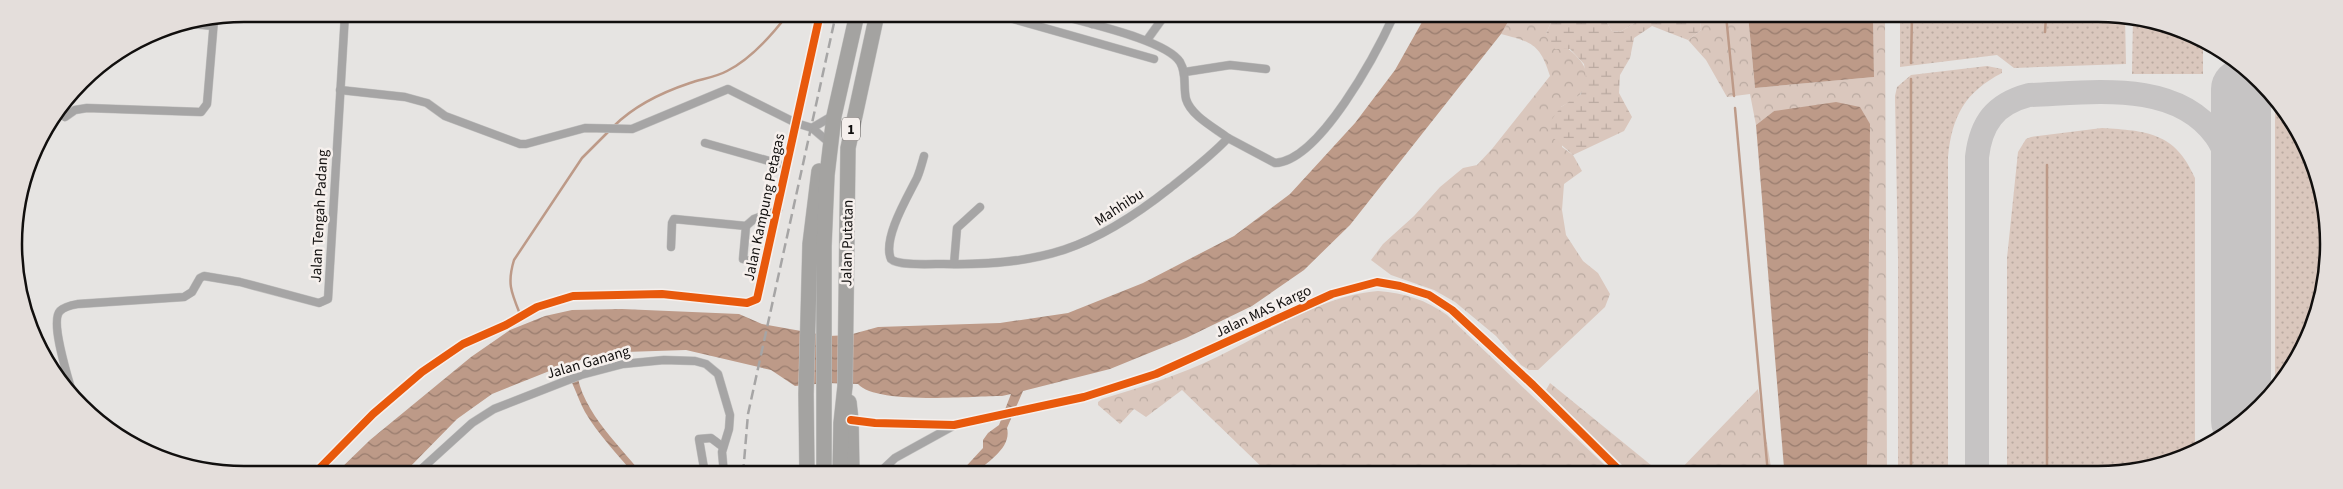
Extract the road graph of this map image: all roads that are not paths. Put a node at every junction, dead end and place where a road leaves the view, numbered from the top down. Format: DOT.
graph roads {
  1 [pos="344,22"];
  2 [pos="818,22"];
  3 [pos="855,22"];
  4 [pos="875,22"];
  5 [pos="1027,22"];
  6 [pos="1085,22"];
  7 [pos="1159,22"];
  8 [pos="1391,22"];
  9 [pos="214,24"];
  10 [pos="1092,24"];
  11 [pos="1143,39"];
  12 [pos="1133,52"];
  13 [pos="1154,59"];
  14 [pos="1266,69"];
  15 [pos="1185,72"];
  16 [pos="340,90"];
  17 [pos="838,99"];
  18 [pos="65,117"];
  19 [pos="829,118"];
  20 [pos="796,123"];
  21 [pos="812,128"];
  22 [pos="1228,138"];
  23 [pos="825,139"];
  24 [pos="705,143"];
  25 [pos="924,156"];
  26 [pos="787,166"];
  27 [pos="980,207"];
  28 [pos="778,210"];
  29 [pos="746,226"];
  30 [pos="817,245"];
  31 [pos="671,247"];
  32 [pos="954,264"];
  33 [pos="765,266"];
  34 [pos="70,382"];
  35 [pos="845,386"];
  36 [pos="852,420"];
  37 [pos="954,425"];
  38 [pos="723,447"];
  39 [pos="320,467"];
  40 [pos="427,467"];
  41 [pos="704,467"];
  42 [pos="723,467"];
  43 [pos="807,467"];
  44 [pos="824,467"];
  45 [pos="840,467"];
  46 [pos="852,467"];
  47 [pos="885,467"];
  48 [pos="1616,467"];
  1 -- 16 [label="street"];
  2 -- 20 [label="street, Jalan Kampung Petagas"];
  3 -- 17 [label="highway, Jalan Putatan / 1"];
  4 -- 35 [label="highway, Jalan Putatan / 1"];
  5 -- 12 [label="street"];
  6 -- 10 [label="street"];
  7 -- 11 [label="street"];
  8 -- 22 [label="street"];
  9 -- 18 [label="street"];
  10 -- 11 [label="street"];
  11 -- 12 [label="street"];
  11 -- 15 [label="street"];
  12 -- 13 [label="street"];
  14 -- 15 [label="street"];
  15 -- 22 [label="street"];
  16 -- 20 [label="street, Jalan Kampung Petagas"];
  16 -- 34 [label="street, Jalan Tengah Padang"];
  17 -- 19 [label="highway"];
  17 -- 30 [label="highway, Jalan Putatan / 1"];
  19 -- 21 [label="street"];
  19 -- 23 [label="highway"];
  20 -- 21 [label="street, Jalan Kampung Petagas"];
  20 -- 26 [label="street, Jalan Kampung Petagas"];
  21 -- 23 [label="street, Jalan Kampung Petagas"];
  22 -- 32 [label="street, Mahhibu"];
  23 -- 30 [label="highway"];
  24 -- 26 [label="street"];
  25 -- 32 [label="street, Mahhibu"];
  26 -- 28 [label="street, Jalan Kampung Petagas"];
  27 -- 32 [label="street"];
  28 -- 29 [label="street"];
  28 -- 33 [label="street, Jalan Kampung Petagas"];
  29 -- 31 [label="street"];
  29 -- 33 [label="street"];
  30 -- 43 [label="highway"];
  30 -- 44 [label="highway, Jalan Putatan / 1"];
  33 -- 39 [label="street, Jalan Kampung Petagas"];
  35 -- 36 [label="highway"];
  35 -- 45 [label="highway, Jalan Putatan / 1"];
  36 -- 37 [label="street, Jalan MAS Kargo"];
  36 -- 46 [label="highway"];
  37 -- 47 [label="street, Jalan MAS Kargo"];
  37 -- 48 [label="street, Jalan MAS Kargo"];
  38 -- 40 [label="street, Jalan Ganang"];
  38 -- 41 [label="street"];
  38 -- 42 [label="street, Jalan Ganang"];
}
